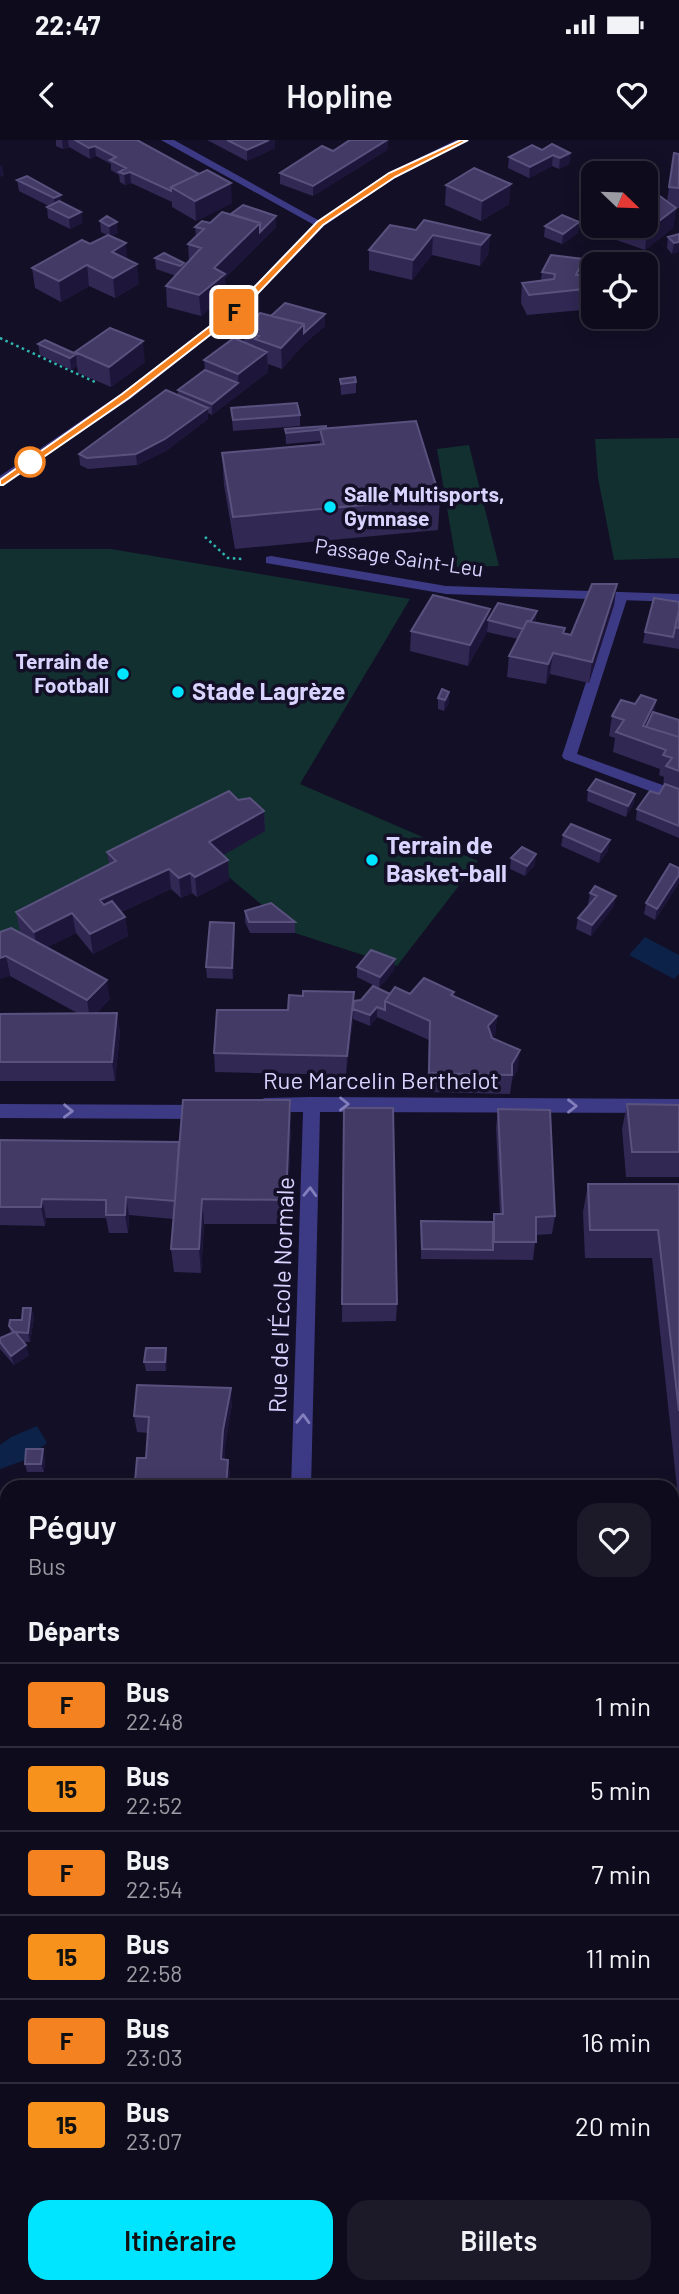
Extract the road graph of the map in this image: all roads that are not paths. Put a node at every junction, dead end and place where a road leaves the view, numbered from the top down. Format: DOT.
graph roads {
  1 [pos="166,140"];
  2 [pos="464,140"];
  3 [pos="320,224"];
  4 [pos="0,482"];
  5 [pos="271,560"];
  6 [pos="621,596"];
  7 [pos="679,598"];
  8 [pos="679,797"];
  9 [pos="312,1104"];
  10 [pos="253,1105"];
  11 [pos="679,1106"];
  12 [pos="217,1110"];
  13 [pos="0,1111"];
  14 [pos="301,1480"];
  1 -- 3 [label="street"];
  2 -- 3 [label="street"];
  3 -- 4 [label="street"];
  5 -- 6 [label="street, Passage Saint-Leu"];
  6 -- 7 [label="street, Passage Saint-Leu"];
  6 -- 8 [label="street"];
  9 -- 10 [label="street, Rue Marcelin Berthelot"];
  9 -- 11 [label="street, Rue Marcelin Berthelot, one-way"];
  14 -- 9 [label="street, Rue de l'École Normale, one-way"];
  13 -- 12 [label="street, one-way"];
}
